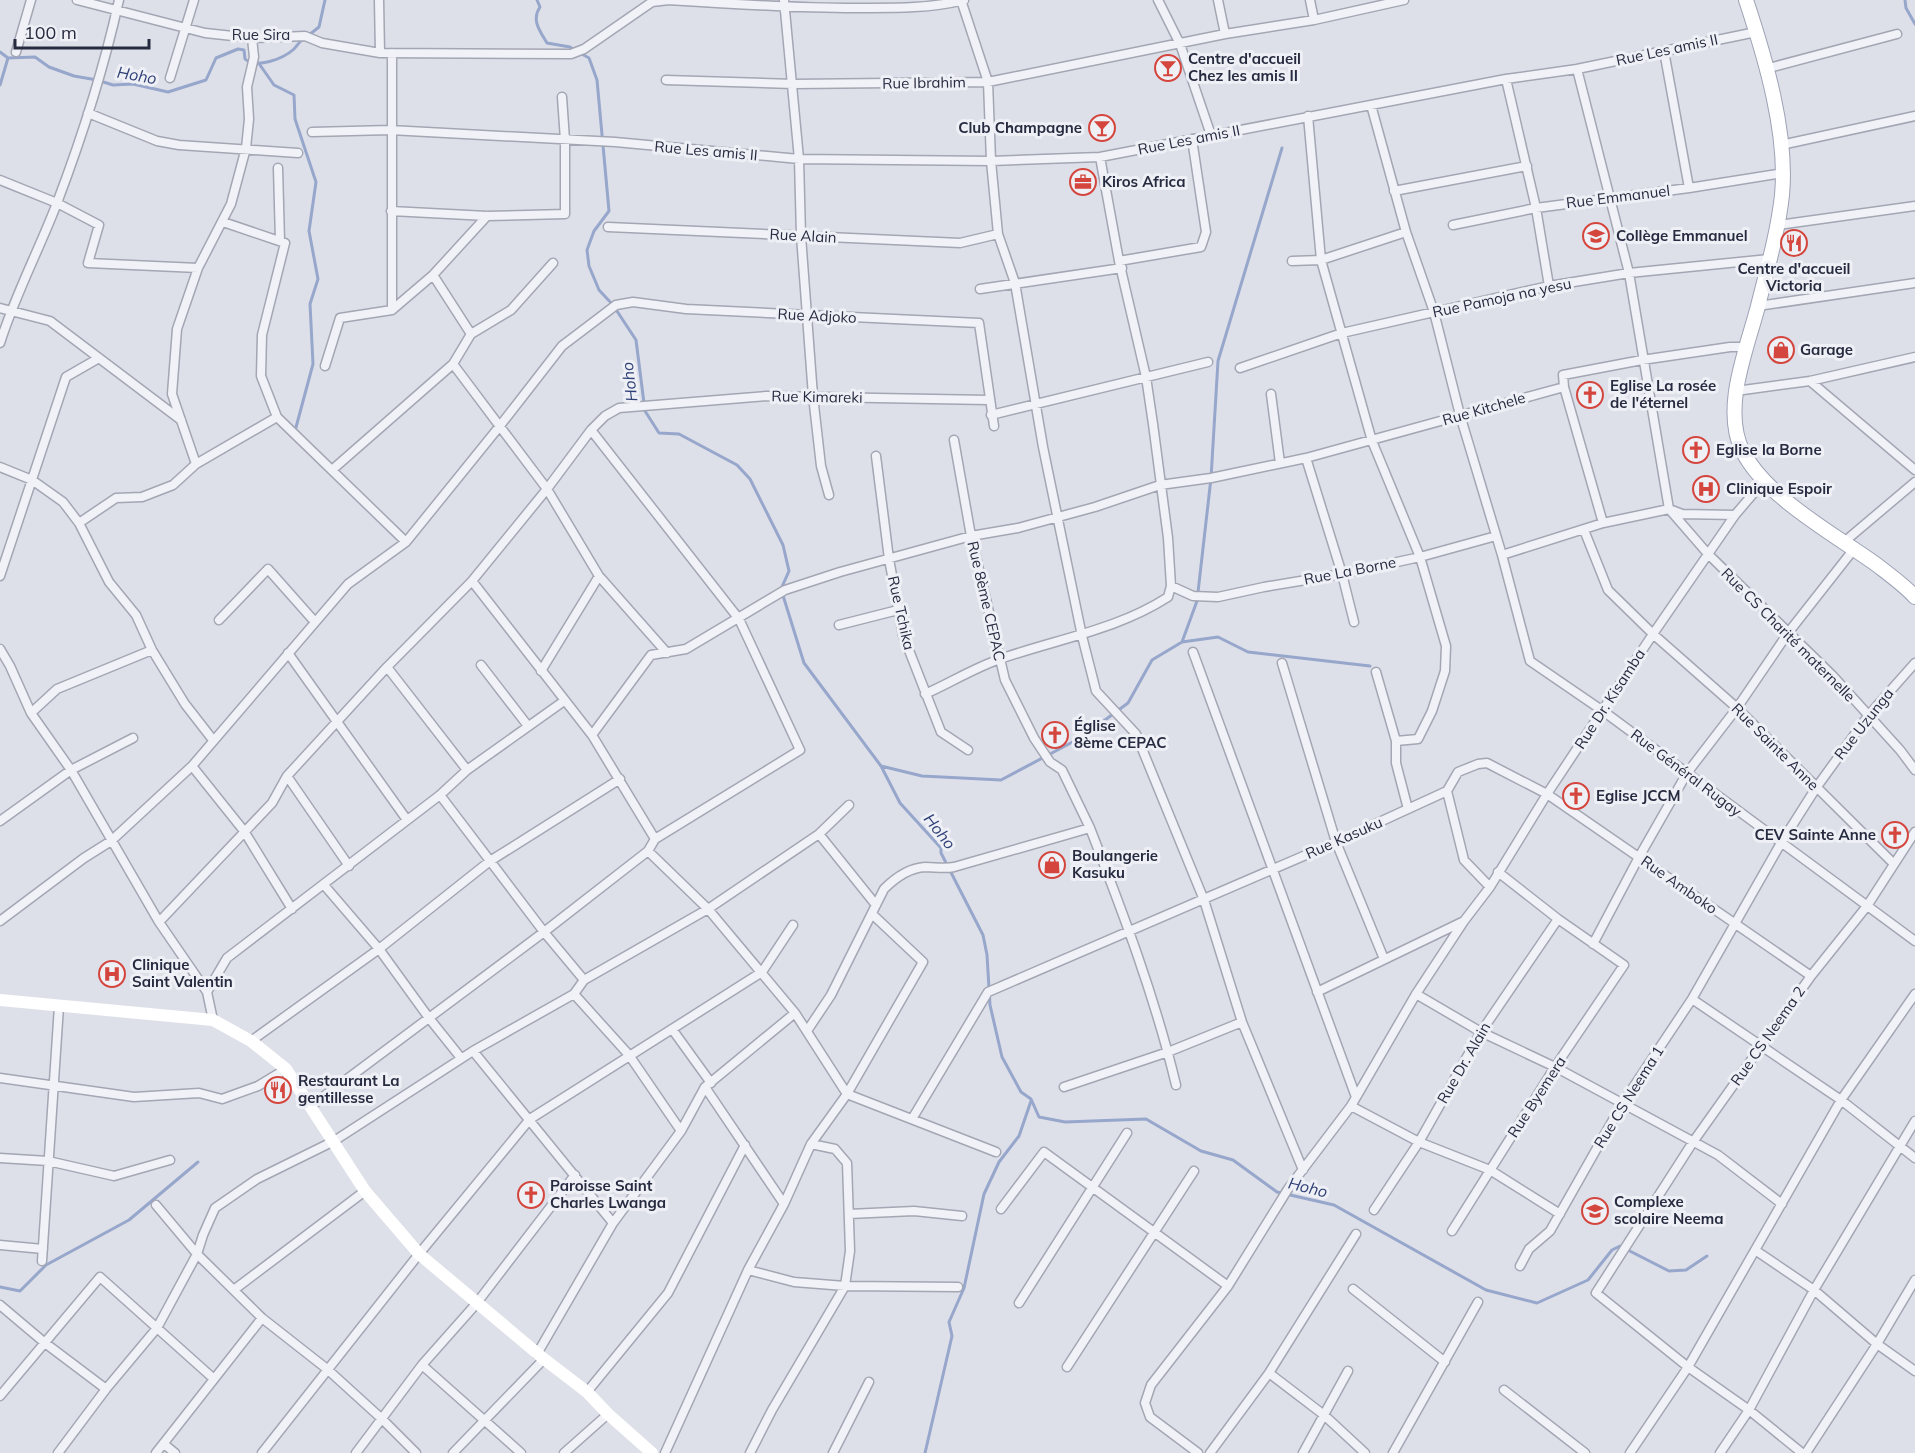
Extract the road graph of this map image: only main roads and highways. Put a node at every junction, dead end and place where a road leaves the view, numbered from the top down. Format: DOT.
graph roads {
  1 [pos="1747,0"];
  2 [pos="1914,594"];
  1 -- 2 [label="main road"];
}
